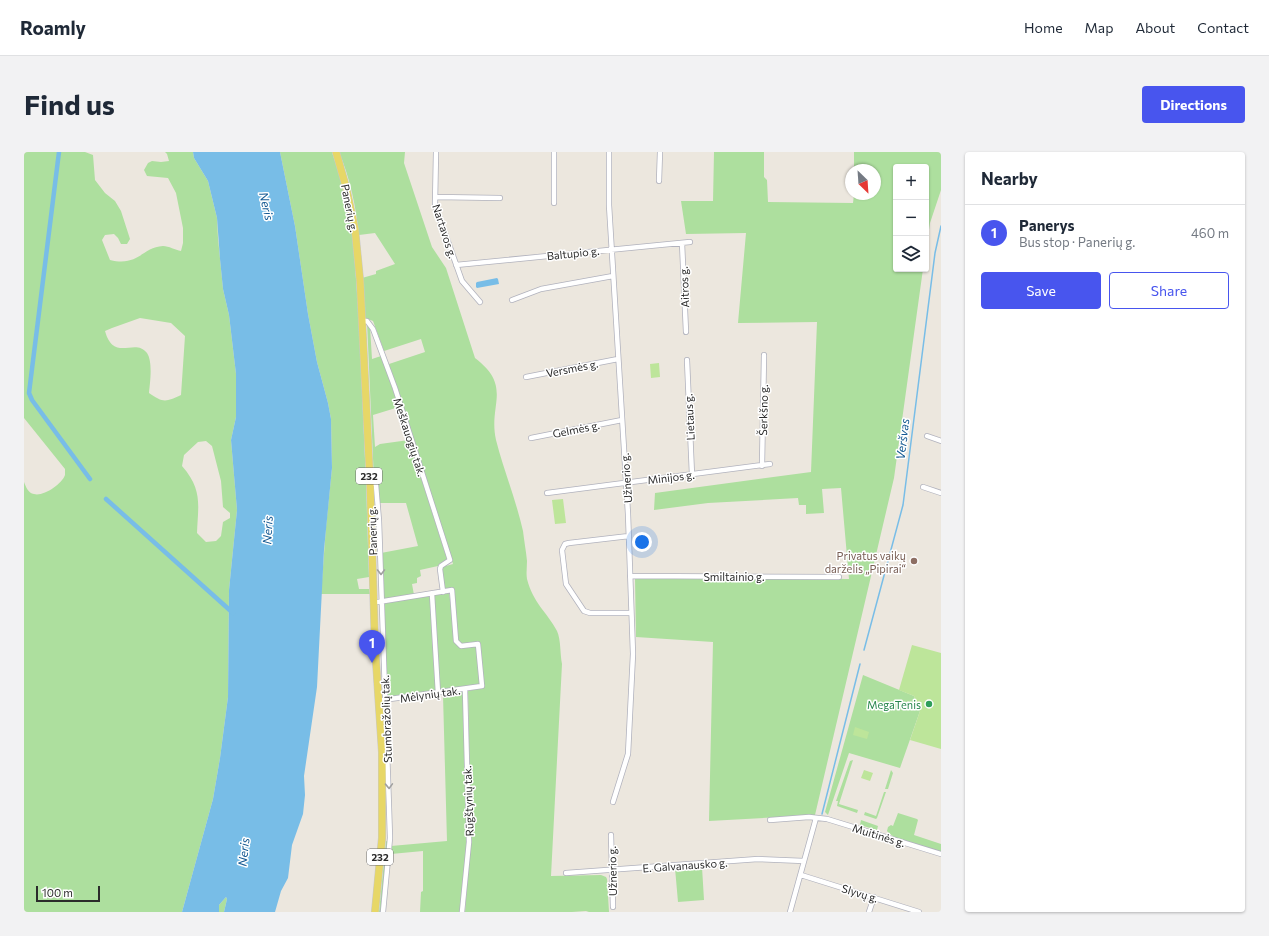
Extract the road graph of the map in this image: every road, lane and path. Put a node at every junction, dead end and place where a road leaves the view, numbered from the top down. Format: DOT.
graph roads {
  1 [pos="336,152"];
  2 [pos="436,152"];
  3 [pos="554,152"];
  4 [pos="608,152"];
  5 [pos="660,152"];
  6 [pos="660,181"];
  7 [pos="435,198"];
  8 [pos="500,198"];
  9 [pos="554,203"];
  10 [pos="690,242"];
  11 [pos="682,243"];
  12 [pos="611,249"];
  13 [pos="456,265"];
  14 [pos="613,276"];
  15 [pos="512,300"];
  16 [pos="480,302"];
  17 [pos="362,321"];
  18 [pos="686,332"];
  19 [pos="764,355"];
  20 [pos="618,359"];
  21 [pos="686,360"];
  22 [pos="526,378"];
  23 [pos="622,420"];
  24 [pos="927,436"];
  25 [pos="531,438"];
  26 [pos="941,441"];
  27 [pos="770,464"];
  28 [pos="762,466"];
  29 [pos="692,475"];
  30 [pos="626,483"];
  31 [pos="923,487"];
  32 [pos="547,493"];
  33 [pos="941,494"];
  34 [pos="628,536"];
  35 [pos="630,576"];
  36 [pos="839,577"];
  37 [pos="443,592"];
  38 [pos="432,594"];
  39 [pos="378,602"];
  40 [pos="631,612"];
  41 [pos="465,689"];
  42 [pos="438,693"];
  43 [pos="382,700"];
  44 [pos="613,802"];
  45 [pos="816,818"];
  46 [pos="770,820"];
  47 [pos="611,835"];
  48 [pos="941,854"];
  49 [pos="804,861"];
  50 [pos="611,870"];
  51 [pos="566,873"];
  52 [pos="801,875"];
  53 [pos="874,897"];
  54 [pos="613,907"];
  55 [pos="375,912"];
  56 [pos="384,912"];
  57 [pos="462,912"];
  58 [pos="790,912"];
  59 [pos="869,912"];
  60 [pos="919,912"];
  1 -- 17 [label="main road, Panerių g. / 232"];
  2 -- 7 [label="street, Nartavos g."];
  3 -- 9 [label="street"];
  4 -- 12 [label="street, Užnerio g."];
  5 -- 6 [label="street"];
  7 -- 8 [label="street"];
  7 -- 13 [label="street, Nartavos g."];
  10 -- 11 [label="street, Baltupio g."];
  11 -- 12 [label="street, Baltupio g."];
  11 -- 18 [label="street, Aitros g."];
  12 -- 13 [label="street, Baltupio g."];
  12 -- 14 [label="street, Užnerio g."];
  13 -- 16 [label="street, Nartavos g."];
  14 -- 15 [label="street"];
  14 -- 20 [label="street, Užnerio g."];
  17 -- 37 [label="street, Meškauogių tak."];
  17 -- 39 [label="main road, Panerių g. / 232"];
  19 -- 28 [label="street, Šerkšno g."];
  20 -- 22 [label="street, Versmės g."];
  20 -- 23 [label="street, Užnerio g."];
  21 -- 29 [label="street, Lietaus g."];
  23 -- 25 [label="street, Gelmės g."];
  23 -- 30 [label="street, Užnerio g."];
  24 -- 26 [label="street"];
  27 -- 28 [label="street, Minijos g."];
  28 -- 29 [label="street, Minijos g."];
  29 -- 30 [label="street, Minijos g."];
  30 -- 32 [label="street, Minijos g."];
  30 -- 34 [label="street, Užnerio g."];
  31 -- 33 [label="street"];
  34 -- 35 [label="street, Užnerio g."];
  34 -- 40 [label="street"];
  35 -- 36 [label="street, Smiltainio g."];
  35 -- 40 [label="street, Užnerio g."];
  37 -- 38 [label="street"];
  37 -- 41 [label="street, Mėlynių tak."];
  38 -- 39 [label="street"];
  38 -- 42 [label="street"];
  39 -- 43 [label="main road, Panerių g. / 232"];
  40 -- 44 [label="street, Užnerio g."];
  41 -- 42 [label="street, Mėlynių tak."];
  41 -- 57 [label="street, Rūgštynių tak."];
  42 -- 43 [label="street, Mėlynių tak."];
  43 -- 55 [label="main road, Panerių g. / 232"];
  43 -- 56 [label="street, Stumbražolių tak., one-way"];
  45 -- 46 [label="street, Muitinės g."];
  45 -- 48 [label="street, Muitinės g."];
  45 -- 49 [label="street"];
  47 -- 50 [label="street, Užnerio g."];
  49 -- 50 [label="street, E. Galvanausko g."];
  49 -- 52 [label="street"];
  50 -- 51 [label="street, E. Galvanausko g."];
  50 -- 54 [label="street, Užnerio g."];
  52 -- 53 [label="street, Slyvų g."];
  52 -- 58 [label="street"];
  53 -- 59 [label="street"];
  53 -- 60 [label="street, Slyvų g."];
}
